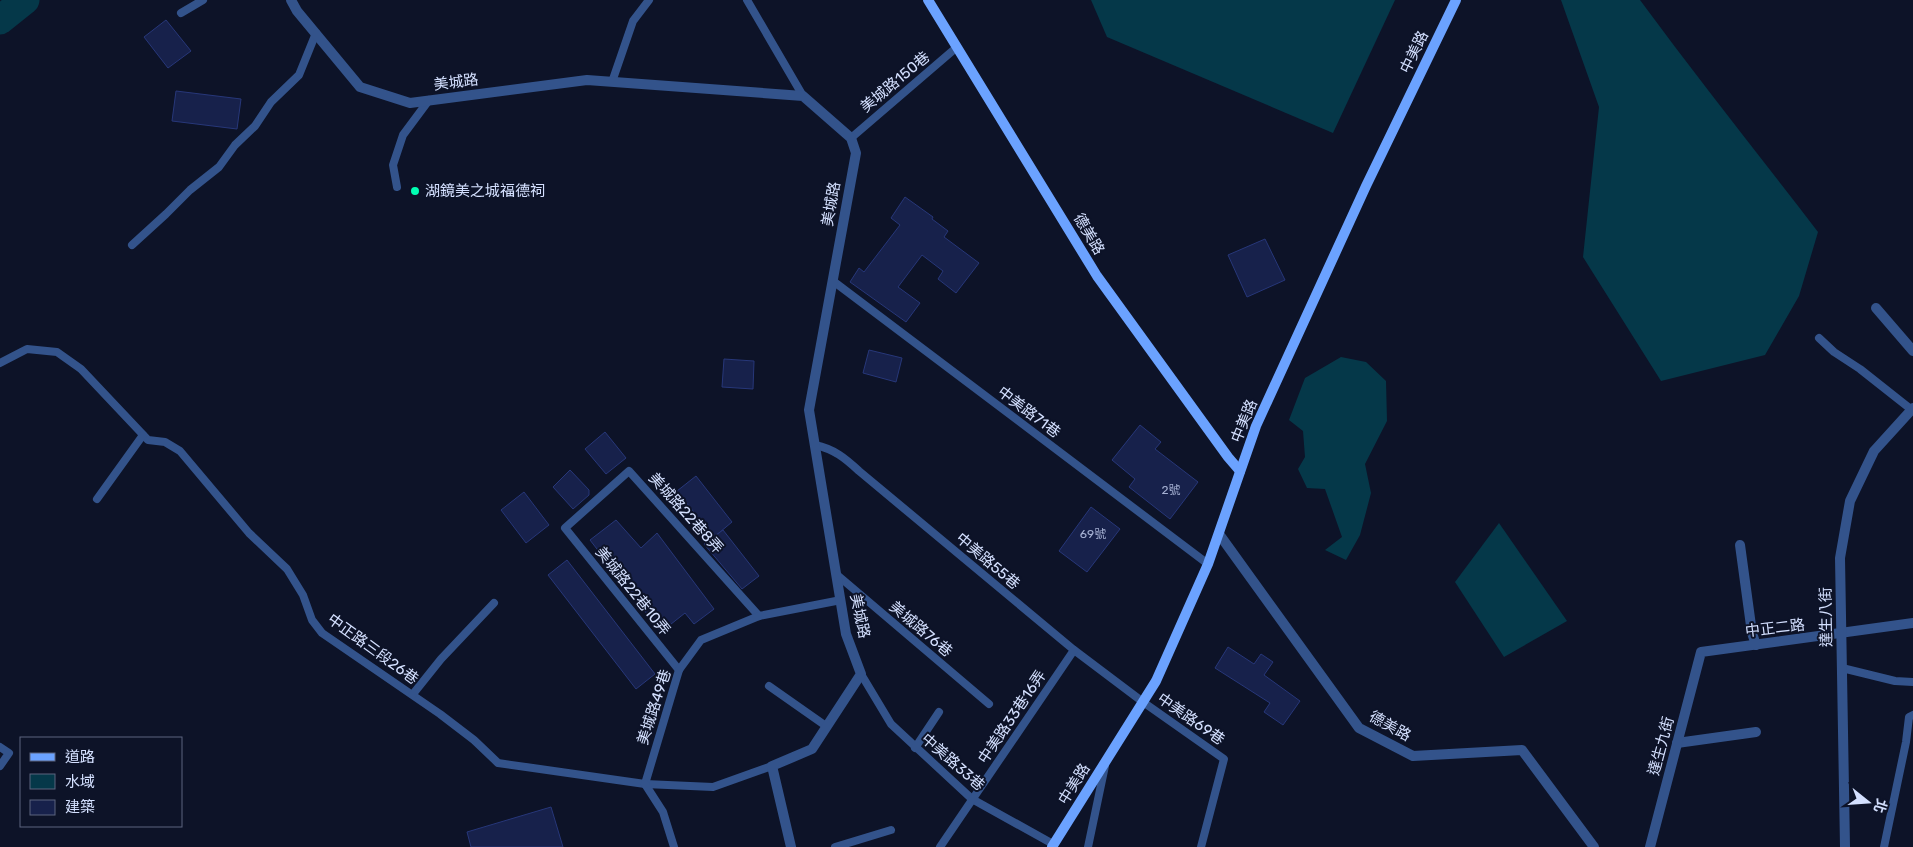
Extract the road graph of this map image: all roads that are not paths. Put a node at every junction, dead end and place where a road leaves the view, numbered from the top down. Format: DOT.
graph roads {
  1 [pos="204,0"];
  2 [pos="291,0"];
  3 [pos="649,0"];
  4 [pos="746,0"];
  5 [pos="928,0"];
  6 [pos="1456,0"];
  7 [pos="181,13"];
  8 [pos="316,33"];
  9 [pos="957,48"];
  10 [pos="612,82"];
  11 [pos="803,96"];
  12 [pos="429,100"];
  13 [pos="851,138"];
  14 [pos="397,186"];
  15 [pos="132,245"];
  16 [pos="833,281"];
  17 [pos="1876,308"];
  18 [pos="1819,338"];
  19 [pos="1913,351"];
  20 [pos="0,363"];
  21 [pos="1912,409"];
  22 [pos="143,435"];
  23 [pos="815,445"];
  24 [pos="1240,471"];
  25 [pos="97,499"];
  26 [pos="565,528"];
  27 [pos="1219,534"];
  28 [pos="1740,546"];
  29 [pos="1208,564"];
  30 [pos="836,574"];
  31 [pos="841,600"];
  32 [pos="494,603"];
  33 [pos="759,616"];
  34 [pos="1913,624"];
  35 [pos="1841,634"];
  36 [pos="1756,645"];
  37 [pos="1074,650"];
  38 [pos="1701,652"];
  39 [pos="1842,668"];
  40 [pos="679,670"];
  41 [pos="861,674"];
  42 [pos="1913,682"];
  43 [pos="769,686"];
  44 [pos="413,694"];
  45 [pos="1143,702"];
  46 [pos="989,704"];
  47 [pos="939,712"];
  48 [pos="1913,715"];
  49 [pos="826,726"];
  50 [pos="1756,732"];
  51 [pos="1677,743"];
  52 [pos="0,747"];
  53 [pos="915,748"];
  54 [pos="1106,760"];
  55 [pos="0,766"];
  56 [pos="772,766"];
  57 [pos="645,784"];
  58 [pos="972,799"];
  59 [pos="891,830"];
  60 [pos="1053,846"];
  61 [pos="674,847"];
  62 [pos="791,847"];
  63 [pos="835,847"];
  64 [pos="940,847"];
  65 [pos="1088,847"];
  66 [pos="1201,847"];
  67 [pos="1594,847"];
  68 [pos="1650,847"];
  69 [pos="1845,847"];
  70 [pos="1884,847"];
  1 -- 7 [label="lane"];
  2 -- 8 [label="street, 美城路"];
  3 -- 10 [label="lane"];
  4 -- 11 [label="lane"];
  5 -- 9 [label="street, 德美路"];
  6 -- 24 [label="street, 中美路"];
  8 -- 12 [label="street, 美城路"];
  8 -- 15 [label="lane"];
  9 -- 13 [label="lane, 美城路150巷"];
  9 -- 24 [label="street, 德美路"];
  10 -- 11 [label="street, 美城路"];
  10 -- 12 [label="street, 美城路"];
  11 -- 13 [label="street"];
  12 -- 14 [label="lane"];
  13 -- 16 [label="street, 美城路"];
  16 -- 23 [label="street, 美城路"];
  16 -- 29 [label="lane, 中美路71巷"];
  17 -- 19 [label="street"];
  18 -- 21 [label="lane"];
  20 -- 22 [label="lane, 中正路三段26巷"];
  21 -- 35 [label="street, 達生八街"];
  22 -- 25 [label="lane"];
  22 -- 44 [label="lane, 中正路三段26巷"];
  23 -- 30 [label="street, 美城路"];
  23 -- 37 [label="lane, 中美路55巷"];
  24 -- 27 [label="street, 中美路"];
  26 -- 33 [label="lane, 美城路22巷8弄"];
  26 -- 40 [label="lane, 美城路22巷10弄"];
  27 -- 29 [label="street, 中美路"];
  27 -- 67 [label="street, 德美路"];
  28 -- 36 [label="street"];
  29 -- 45 [label="street, 中美路"];
  30 -- 31 [label="street, 美城路"];
  30 -- 46 [label="lane, 美城路76巷"];
  31 -- 33 [label="lane, 美城路49巷"];
  31 -- 41 [label="street, 美城路"];
  32 -- 44 [label="lane"];
  33 -- 40 [label="lane, 美城路49巷"];
  34 -- 35 [label="street, 中正二路"];
  35 -- 36 [label="street, 中正二路"];
  35 -- 39 [label="street, 達生八街"];
  36 -- 38 [label="street, 中正二路"];
  37 -- 45 [label="lane, 中美路55巷"];
  37 -- 58 [label="lane, 中美路33巷16弄"];
  38 -- 51 [label="street, 達生九街"];
  39 -- 42 [label="lane"];
  39 -- 69 [label="street, 達生八街"];
  40 -- 57 [label="lane, 美城路49巷"];
  41 -- 49 [label="street"];
  41 -- 53 [label="lane, 中美路33巷"];
  43 -- 49 [label="lane"];
  44 -- 57 [label="lane, 中正路三段26巷"];
  45 -- 54 [label="street, 中美路"];
  45 -- 66 [label="lane, 中美路69巷"];
  47 -- 53 [label="lane"];
  48 -- 70 [label="lane"];
  49 -- 56 [label="street"];
  50 -- 51 [label="street"];
  51 -- 68 [label="street, 達生九街"];
  52 -- 55 [label="lane"];
  53 -- 58 [label="lane, 中美路33巷"];
  54 -- 60 [label="street, 中美路"];
  54 -- 65 [label="lane"];
  56 -- 57 [label="lane, 中正路三段26巷"];
  56 -- 62 [label="street"];
  57 -- 61 [label="lane"];
  58 -- 60 [label="lane, 中美路33巷"];
  58 -- 64 [label="lane, 中美路33巷16弄"];
  59 -- 63 [label="lane"];
}
